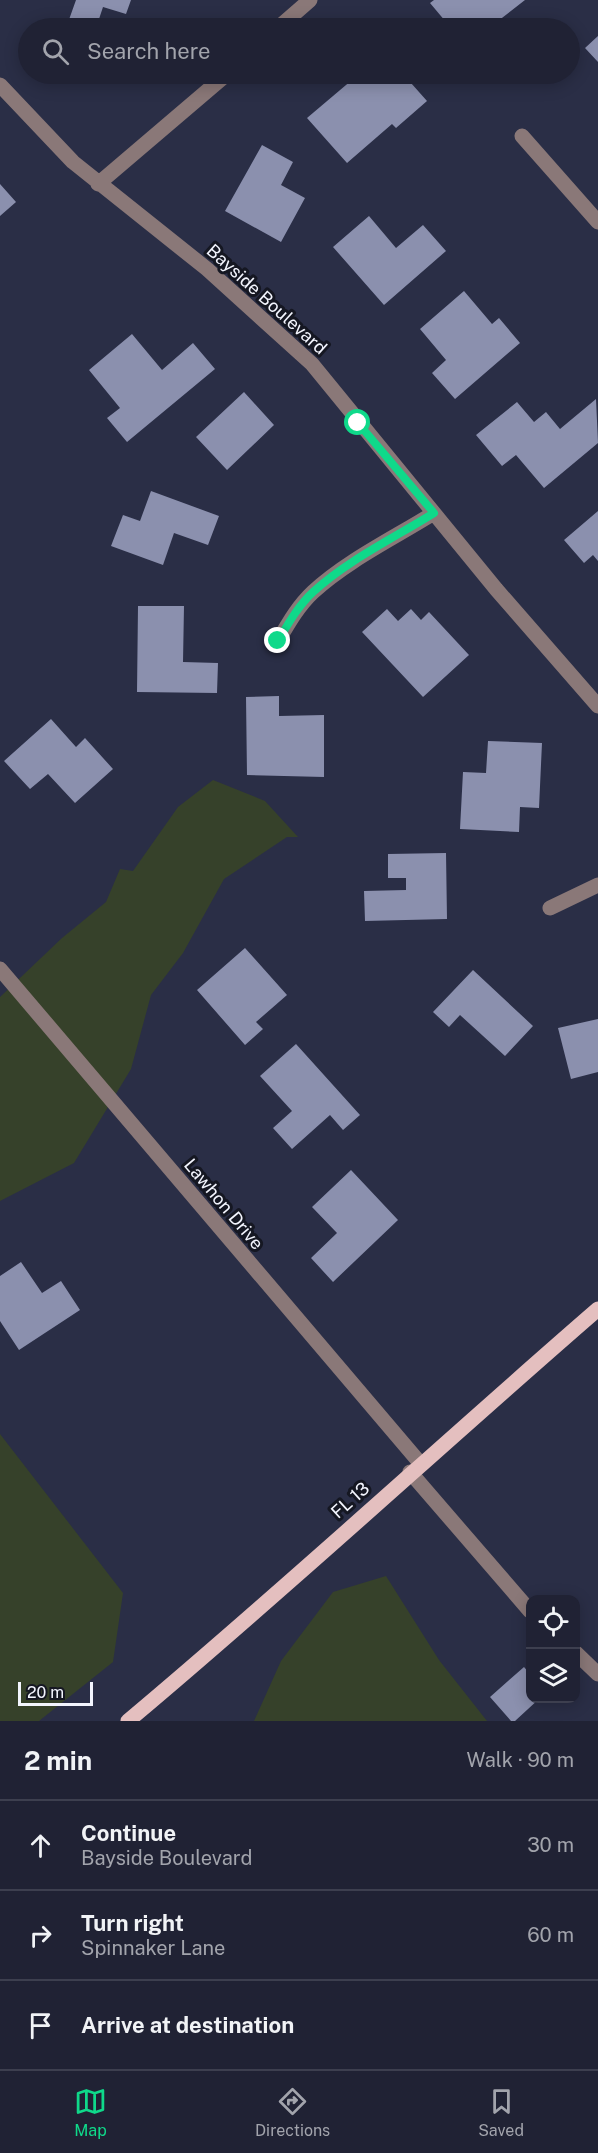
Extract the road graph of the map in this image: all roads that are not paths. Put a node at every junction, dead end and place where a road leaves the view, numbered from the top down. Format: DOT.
graph roads {
  1 [pos="310,0"];
  2 [pos="289,18"];
  3 [pos="215,84"];
  4 [pos="0,85"];
  5 [pos="522,136"];
  6 [pos="98,184"];
  7 [pos="598,222"];
  8 [pos="434,513"];
  9 [pos="278,641"];
  10 [pos="598,706"];
  11 [pos="598,885"];
  12 [pos="550,908"];
  13 [pos="0,969"];
  14 [pos="598,1309"];
  15 [pos="415,1468"];
  16 [pos="526,1605"];
  17 [pos="580,1657"];
  18 [pos="598,1674"];
  19 [pos="128,1721"];
  1 -- 2 [label="street"];
  3 -- 6 [label="street"];
  4 -- 6 [label="street, Bayside Boulevard"];
  5 -- 7 [label="street"];
  6 -- 8 [label="street, Bayside Boulevard"];
  8 -- 9 [label="street"];
  8 -- 10 [label="street, Bayside Boulevard"];
  11 -- 12 [label="street"];
  13 -- 15 [label="street, Lawhon Drive"];
  14 -- 15 [label="main road, FL 13"];
  15 -- 16 [label="street, Lawhon Drive"];
  15 -- 19 [label="main road, FL 13"];
  17 -- 18 [label="street"];
}
